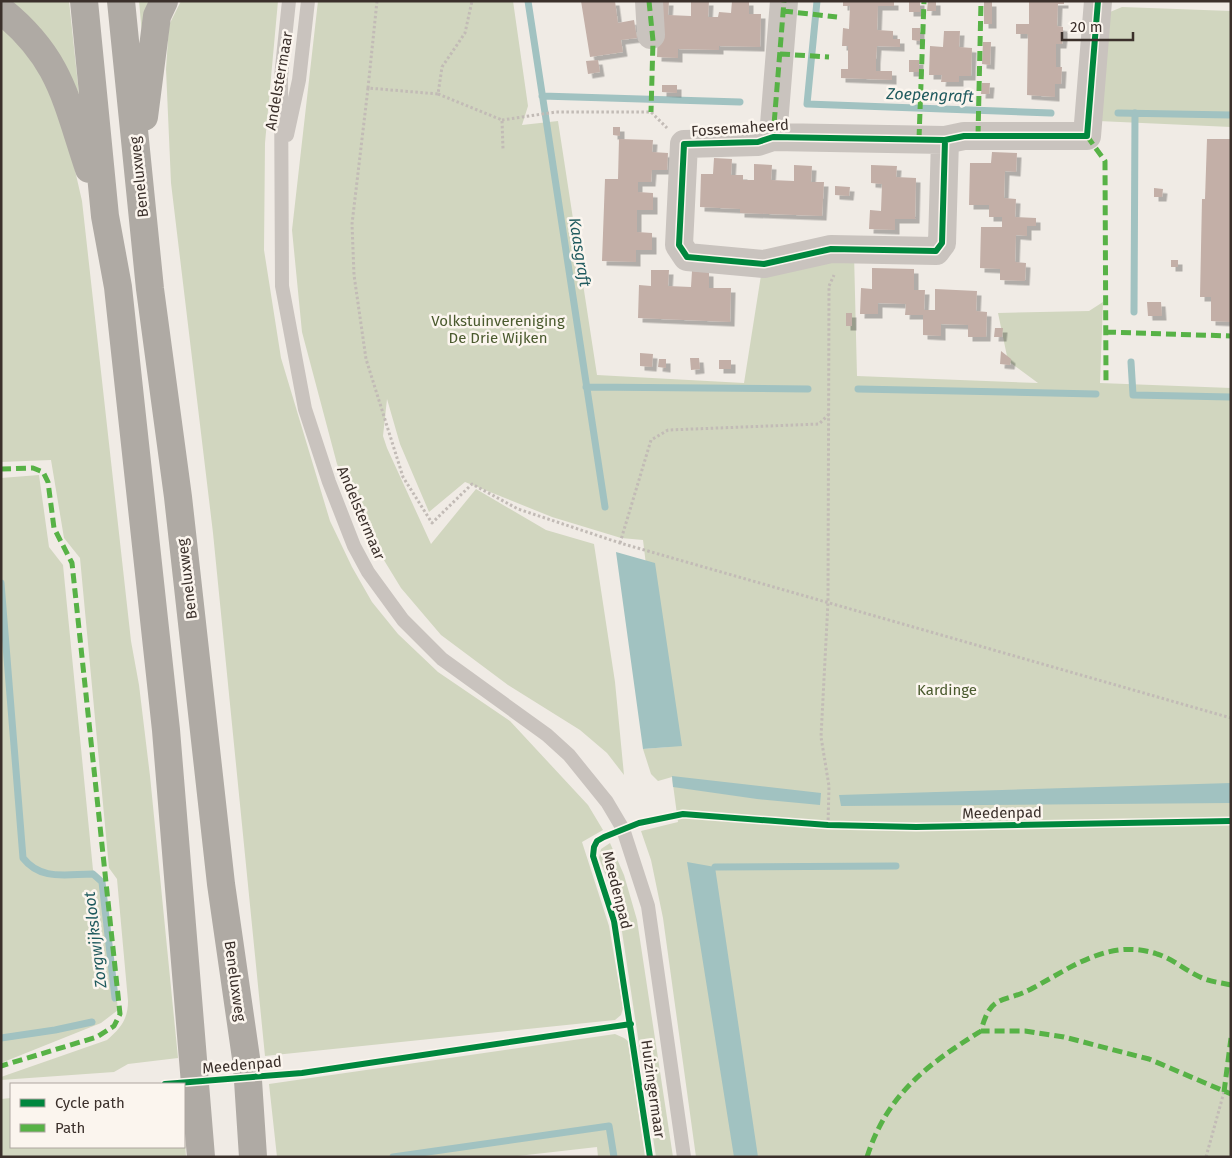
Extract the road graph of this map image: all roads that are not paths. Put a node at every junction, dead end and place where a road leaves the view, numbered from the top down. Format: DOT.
graph roads {
  1 [pos="84,1"];
  2 [pos="121,1"];
  3 [pos="164,1"];
  4 [pos="289,1"];
  5 [pos="308,1"];
  6 [pos="649,1"];
  7 [pos="784,1"];
  8 [pos="1098,1"];
  9 [pos="1,10"];
  10 [pos="651,35"];
  11 [pos="773,137"];
  12 [pos="945,140"];
  13 [pos="280,165"];
  14 [pos="137,166"];
  15 [pos="105,216"];
  16 [pos="623,829"];
  17 [pos="201,1157"];
  18 [pos="253,1157"];
  19 [pos="684,1157"];
  1 -- 15 [label="highway"];
  2 -- 14 [label="highway, Beneluxweg"];
  3 -- 14 [label="highway"];
  4 -- 13 [label="lane, Andelstermaar"];
  5 -- 13 [label="lane, Andelstermaar"];
  6 -- 10 [label="street"];
  7 -- 11 [label="street, Fossemaheerd"];
  8 -- 12 [label="street, Fossemaheerd"];
  9 -- 15 [label="highway"];
  11 -- 12 [label="street, Fossemaheerd"];
  11 -- 12 [label="street, Fossemaheerd"];
  13 -- 16 [label="lane, Andelstermaar"];
  14 -- 18 [label="highway, Beneluxweg"];
  15 -- 17 [label="highway"];
  16 -- 19 [label="lane, Huizingermaar"];
}
